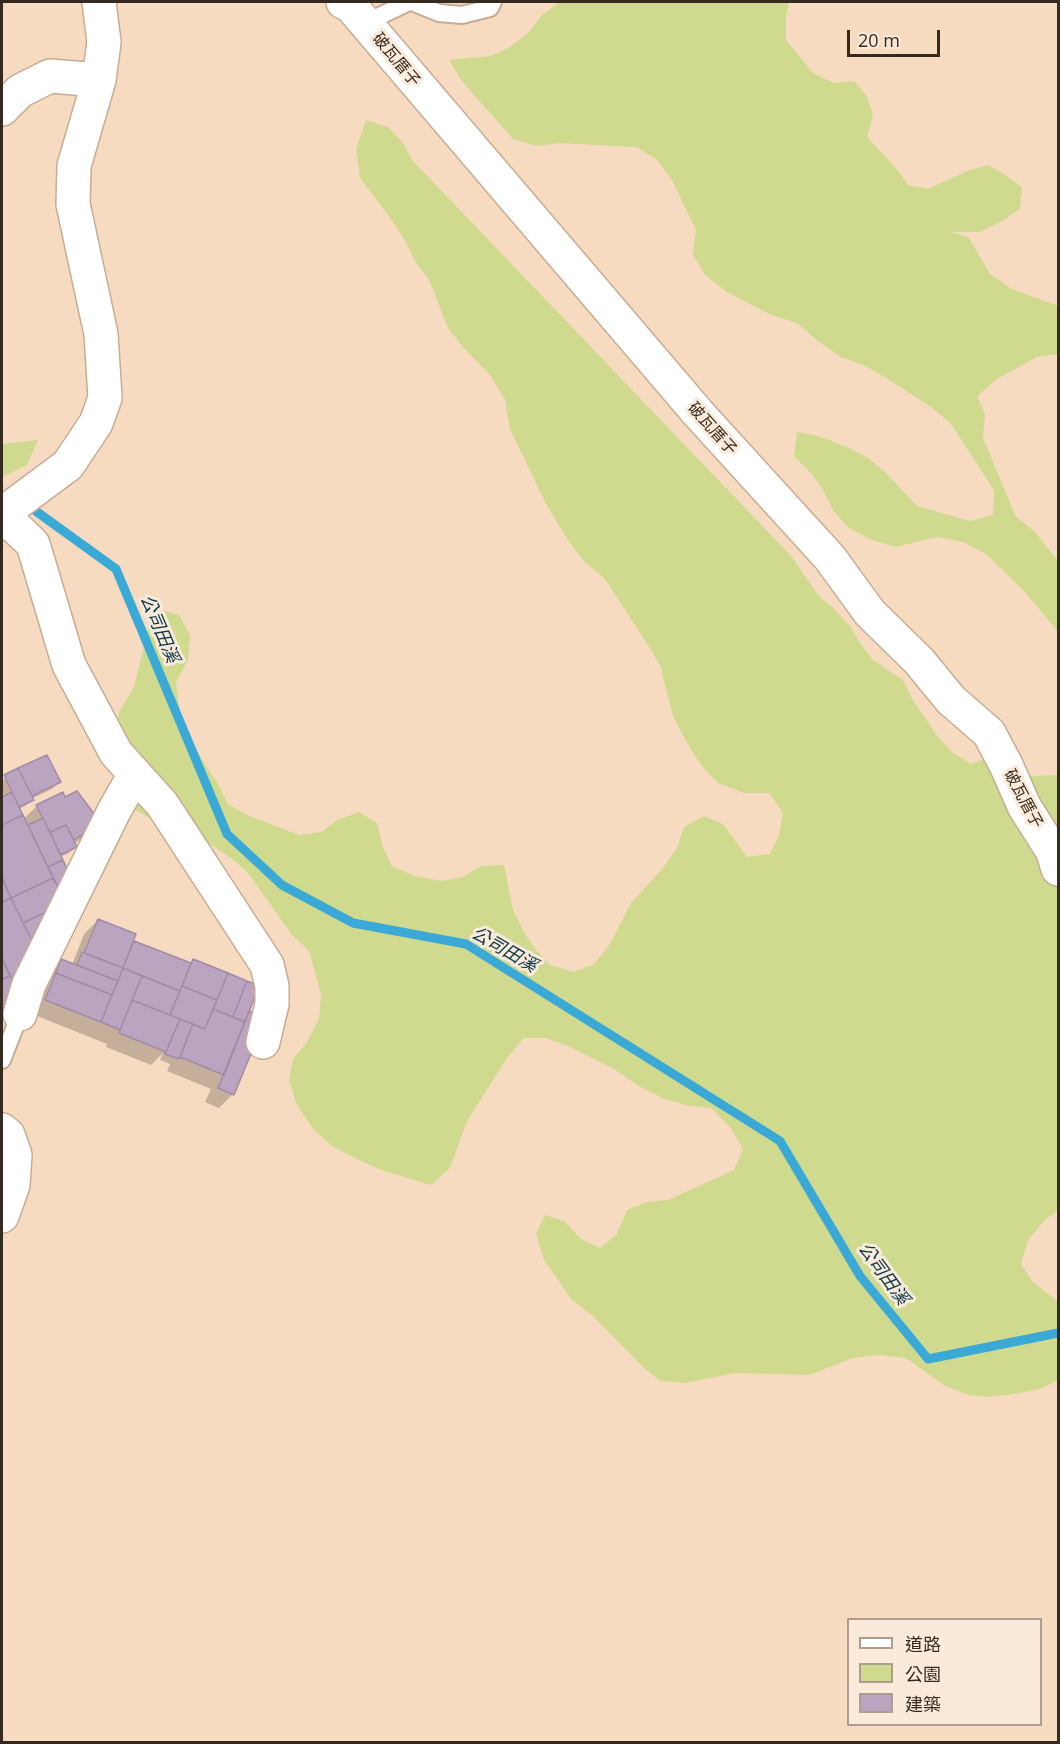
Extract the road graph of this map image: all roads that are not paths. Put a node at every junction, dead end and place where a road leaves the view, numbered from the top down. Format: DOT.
graph roads {
  1 [pos="99,2"];
  2 [pos="410,2"];
  3 [pos="493,2"];
  4 [pos="354,12"];
  5 [pos="99,80"];
  6 [pos="2,109"];
  7 [pos="2,514"];
  8 [pos="2,521"];
  9 [pos="135,774"];
  10 [pos="1057,858"];
  11 [pos="20,1014"];
  12 [pos="263,1042"];
  13 [pos="2,1060"];
  14 [pos="2,1130"];
  15 [pos="2,1216"];
  1 -- 5 [label="street"];
  2 -- 3 [label="lane"];
  2 -- 4 [label="lane"];
  4 -- 10 [label="street, 破瓦厝子"];
  5 -- 6 [label="street"];
  5 -- 7 [label="street"];
  8 -- 9 [label="street"];
  9 -- 11 [label="street"];
  9 -- 12 [label="street"];
  11 -- 13 [label="lane"];
  14 -- 15 [label="street"];
}
